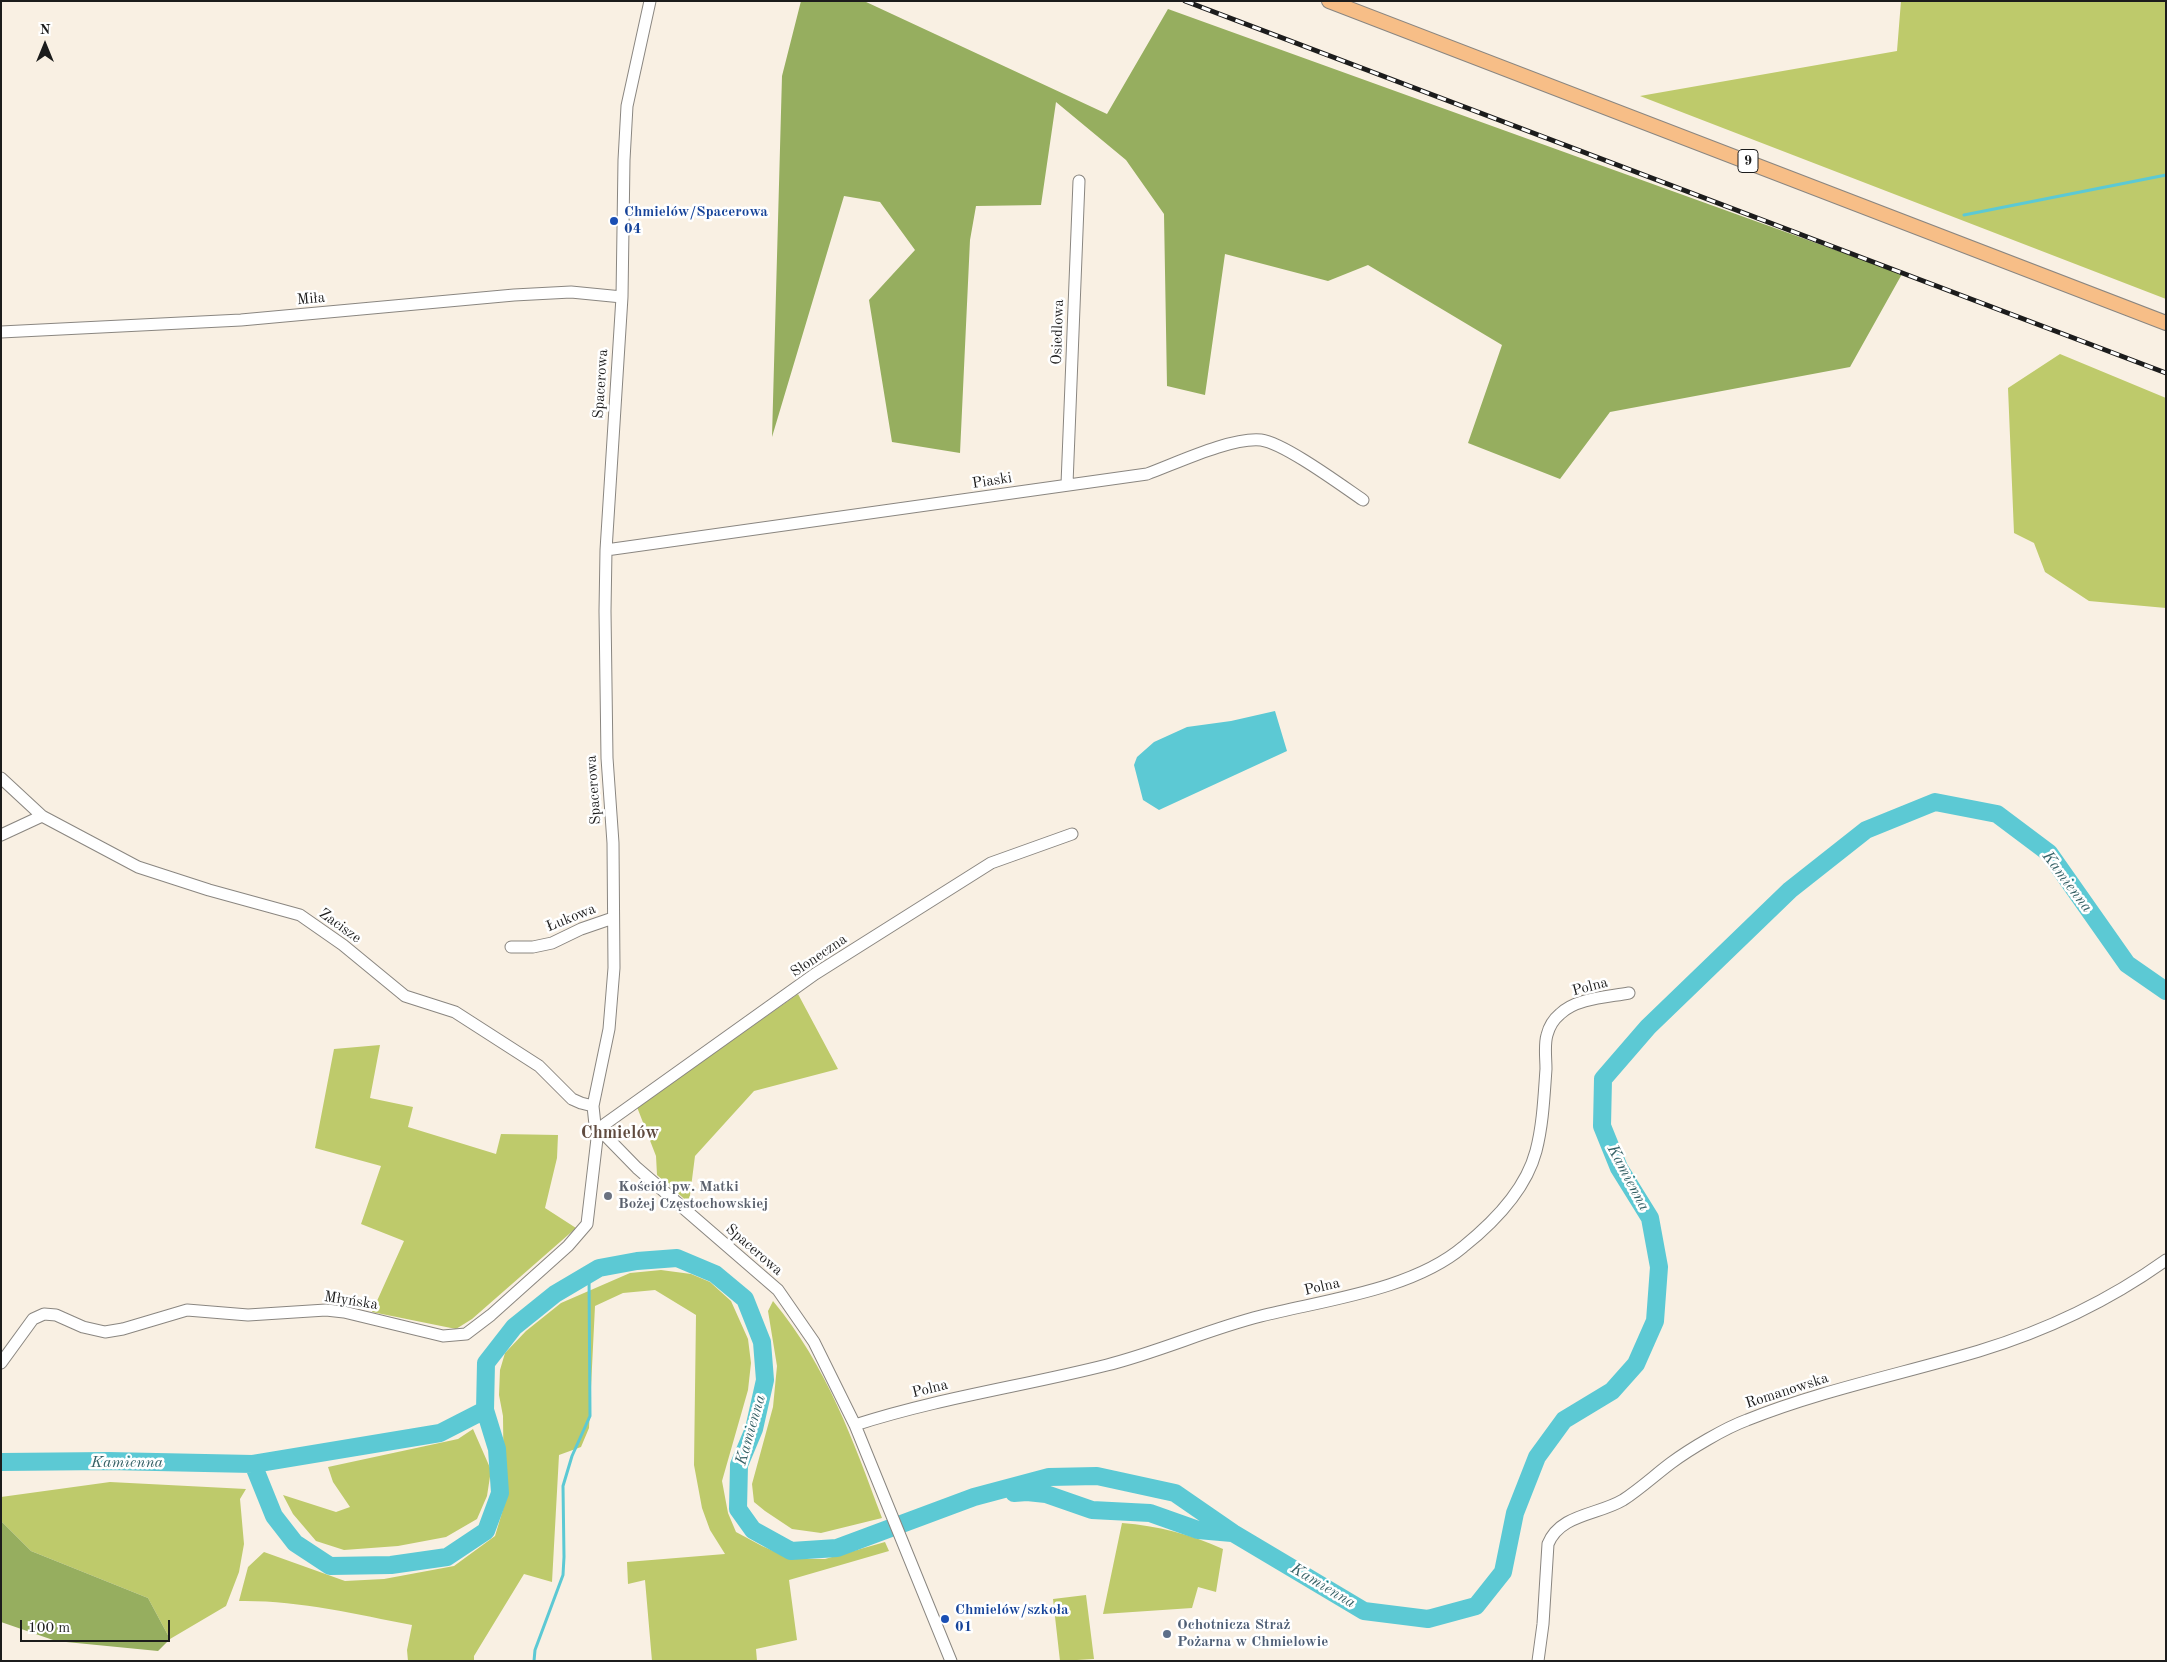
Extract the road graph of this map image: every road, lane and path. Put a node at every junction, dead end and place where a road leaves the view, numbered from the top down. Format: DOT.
graph roads {
  1 [pos="650,1"];
  2 [pos="1329,1"];
  3 [pos="1079,181"];
  4 [pos="622,297"];
  5 [pos="2166,323"];
  6 [pos="1,332"];
  7 [pos="1066,484"];
  8 [pos="1363,500"];
  9 [pos="606,550"];
  10 [pos="1,778"];
  11 [pos="42,816"];
  12 [pos="1072,834"];
  13 [pos="1,835"];
  14 [pos="613,918"];
  15 [pos="511,947"];
  16 [pos="1629,993"];
  17 [pos="593,1106"];
  18 [pos="598,1130"];
  19 [pos="2166,1260"];
  20 [pos="1,1363"];
  21 [pos="855,1425"];
  22 [pos="951,1661"];
  23 [pos="1538,1661"];
  1 -- 4 [label="street, Spacerowa"];
  2 -- 5 [label="main road, 9"];
  3 -- 7 [label="street, Osiedlowa"];
  4 -- 6 [label="street, Miła"];
  4 -- 9 [label="street, Spacerowa"];
  7 -- 8 [label="street, Piaski"];
  7 -- 9 [label="street, Piaski"];
  9 -- 14 [label="street, Spacerowa"];
  10 -- 11 [label="street, Zacisze"];
  11 -- 13 [label="street"];
  11 -- 17 [label="street, Zacisze"];
  12 -- 18 [label="street, Słoneczna"];
  14 -- 15 [label="street, Łukowa"];
  14 -- 17 [label="street, Spacerowa"];
  16 -- 21 [label="street, Polna"];
  17 -- 18 [label="street, Spacerowa"];
  18 -- 20 [label="street, Młyńska"];
  18 -- 21 [label="street, Spacerowa"];
  19 -- 23 [label="street, Romanowska"];
  21 -- 22 [label="street, Spacerowa"];
}
